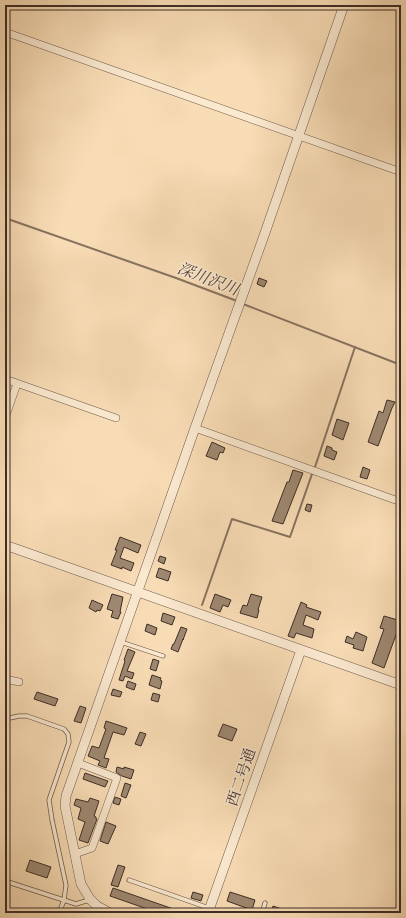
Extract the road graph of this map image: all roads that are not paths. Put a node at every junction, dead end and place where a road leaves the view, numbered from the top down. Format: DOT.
graph roads {
  1 [pos="344,5"];
  2 [pos="5,32"];
  3 [pos="299,136"];
  4 [pos="401,172"];
  5 [pos="5,379"];
  6 [pos="17,384"];
  7 [pos="5,418"];
  8 [pos="116,418"];
  9 [pos="195,428"];
  10 [pos="401,502"];
  11 [pos="5,545"];
  12 [pos="138,592"];
  13 [pos="120,641"];
  14 [pos="301,650"];
  15 [pos="163,656"];
  16 [pos="5,679"];
  17 [pos="20,682"];
  18 [pos="401,685"];
  19 [pos="5,719"];
  20 [pos="78,763"];
  21 [pos="75,854"];
  22 [pos="129,880"];
  23 [pos="5,881"];
  24 [pos="90,899"];
  25 [pos="64,900"];
  26 [pos="265,903"];
  27 [pos="209,911"];
  28 [pos="59,913"];
  29 [pos="110,913"];
  30 [pos="223,913"];
  31 [pos="262,913"];
  1 -- 3 [label="street"];
  2 -- 3 [label="street"];
  3 -- 4 [label="street"];
  3 -- 9 [label="street"];
  5 -- 6 [label="street"];
  6 -- 7 [label="street"];
  6 -- 8 [label="street"];
  9 -- 10 [label="street"];
  9 -- 12 [label="street"];
  11 -- 12 [label="street"];
  12 -- 13 [label="street"];
  12 -- 14 [label="street"];
  13 -- 15 [label="lane"];
  13 -- 20 [label="street"];
  14 -- 18 [label="street"];
  14 -- 27 [label="street, 西二号通"];
  16 -- 17 [label="street"];
  19 -- 25 [label="lane"];
  20 -- 21 [label="street"];
  20 -- 21 [label="street"];
  21 -- 24 [label="street"];
  22 -- 27 [label="lane"];
  23 -- 25 [label="lane"];
  24 -- 25 [label="lane"];
  24 -- 29 [label="street"];
  25 -- 28 [label="lane"];
  26 -- 31 [label="lane"];
  27 -- 30 [label="lane"];
}
